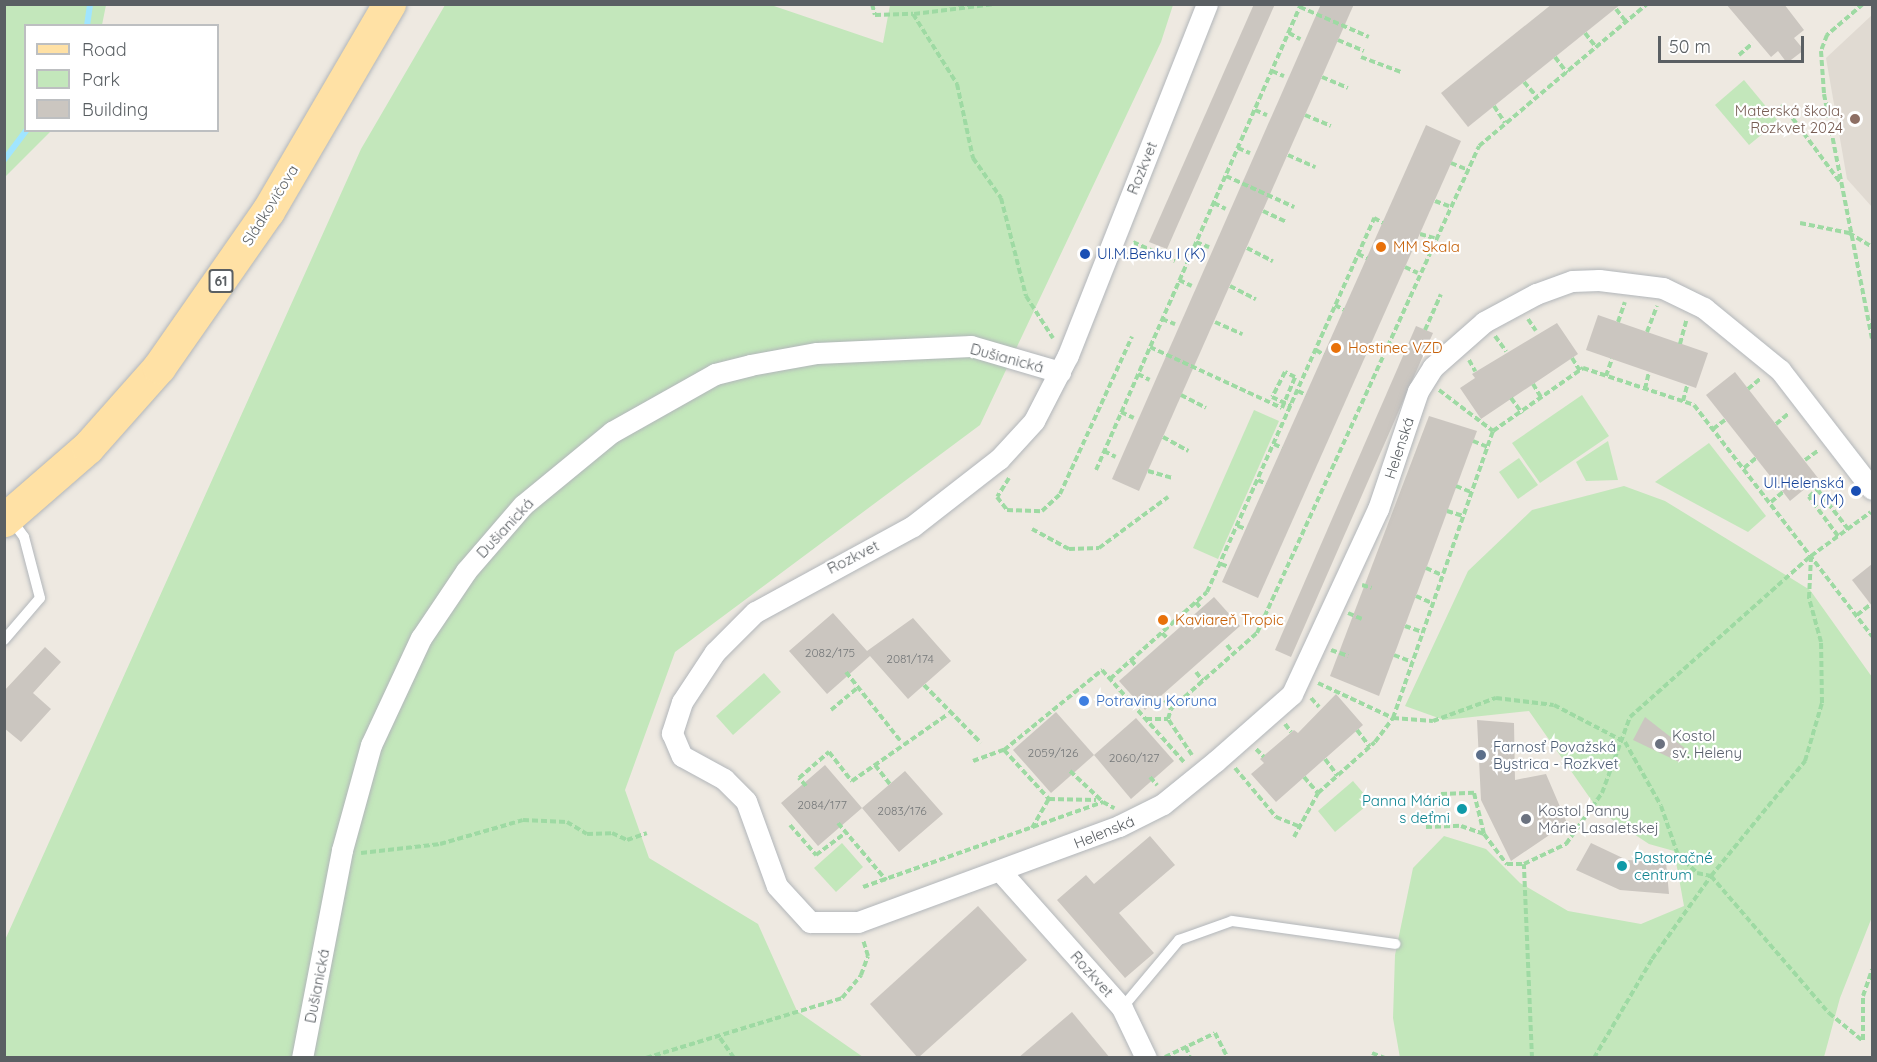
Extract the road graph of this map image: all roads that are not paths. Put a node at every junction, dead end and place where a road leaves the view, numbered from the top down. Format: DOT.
graph roads {
  1 [pos="389,4"];
  2 [pos="1207,4"];
  3 [pos="1060,372"];
  4 [pos="1869,497"];
  5 [pos="7,518"];
  6 [pos="4,640"];
  7 [pos="1001,872"];
  8 [pos="976,879"];
  9 [pos="1395,944"];
  10 [pos="1122,1008"];
  11 [pos="302,1058"];
  12 [pos="1146,1058"];
  1 -- 5 [label="main road, Sládkovičova / 61"];
  2 -- 3 [label="street, Rozkvet"];
  3 -- 8 [label="street, Rozkvet"];
  3 -- 11 [label="street, Dušianická"];
  4 -- 7 [label="street, Helenská"];
  5 -- 6 [label="lane"];
  7 -- 8 [label="street, Helenská"];
  7 -- 10 [label="street, Rozkvet"];
  9 -- 10 [label="lane"];
  10 -- 12 [label="street, Rozkvet"];
}
